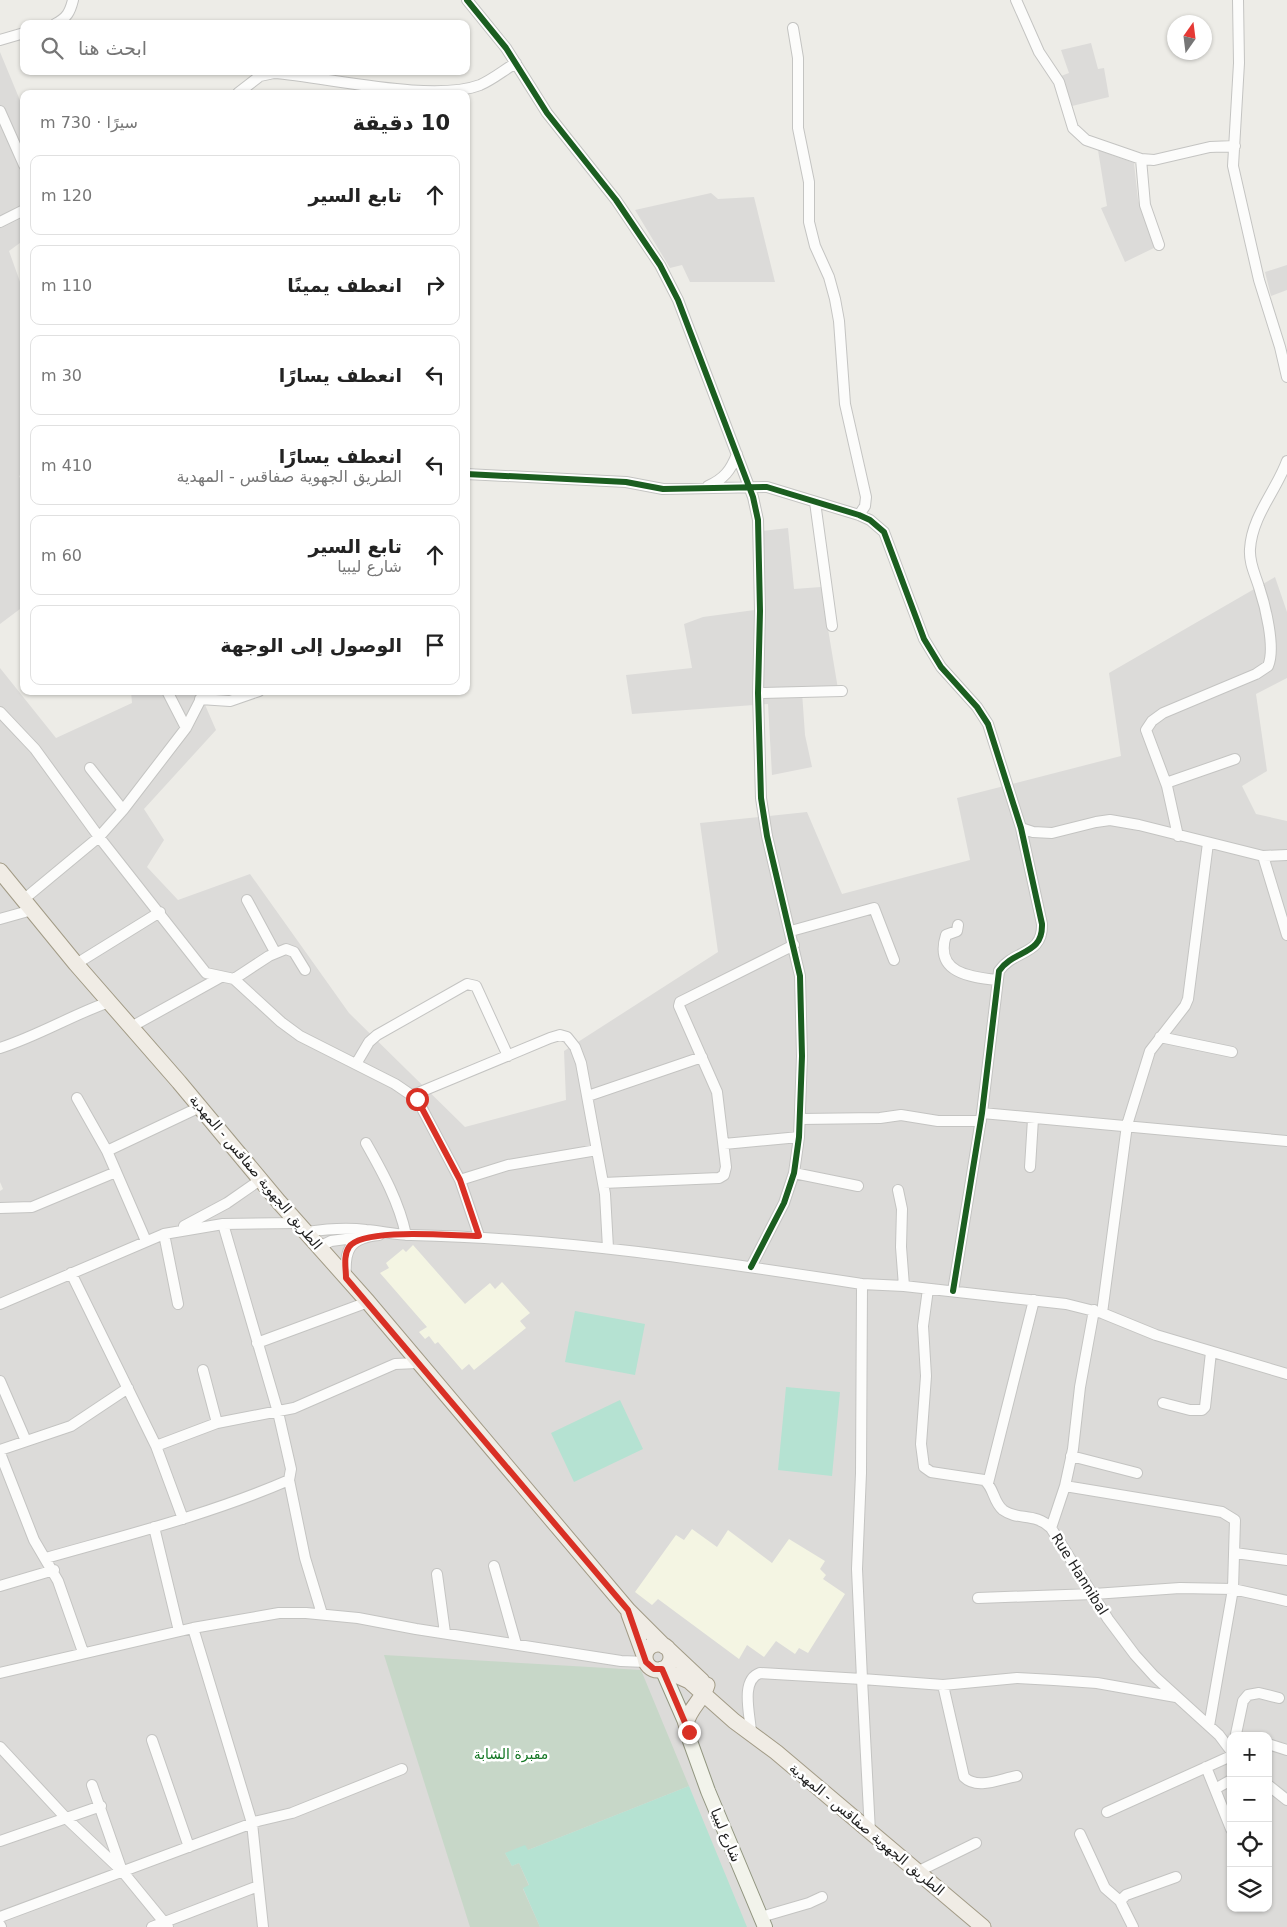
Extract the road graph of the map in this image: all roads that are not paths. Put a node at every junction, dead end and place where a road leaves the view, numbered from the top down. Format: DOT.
graph roads {
  1 [pos="73,0"];
  2 [pos="466,0"];
  3 [pos="1016,0"];
  4 [pos="1238,0"];
  5 [pos="63,20"];
  6 [pos="793,28"];
  7 [pos="20,34"];
  8 [pos="0,40"];
  9 [pos="516,63"];
  10 [pos="264,75"];
  11 [pos="298,75"];
  12 [pos="242,90"];
  13 [pos="426,90"];
  14 [pos="455,90"];
  15 [pos="0,111"];
  16 [pos="1234,146"];
  17 [pos="20,156"];
  18 [pos="1141,159"];
  19 [pos="20,212"];
  20 [pos="0,222"];
  21 [pos="1159,245"];
  22 [pos="1287,377"];
  23 [pos="737,454"];
  24 [pos="1287,462"];
  25 [pos="470,474"];
  26 [pos="748,487"];
  27 [pos="705,488"];
  28 [pos="815,502"];
  29 [pos="859,515"];
  30 [pos="832,626"];
  31 [pos="842,691"];
  32 [pos="758,692"];
  33 [pos="170,695"];
  34 [pos="203,695"];
  35 [pos="247,695"];
  36 [pos="0,712"];
  37 [pos="186,728"];
  38 [pos="1234,760"];
  39 [pos="90,768"];
  40 [pos="1166,783"];
  41 [pos="123,810"];
  42 [pos="1020,828"];
  43 [pos="1178,836"];
  44 [pos="99,837"];
  45 [pos="1208,843"];
  46 [pos="1287,855"];
  47 [pos="1263,856"];
  48 [pos="0,871"];
  49 [pos="247,900"];
  50 [pos="27,905"];
  51 [pos="160,912"];
  52 [pos="0,919"];
  53 [pos="958,925"];
  54 [pos="791,931"];
  55 [pos="1287,936"];
  56 [pos="794,945"];
  57 [pos="275,952"];
  58 [pos="894,960"];
  59 [pos="76,964"];
  60 [pos="305,970"];
  61 [pos="221,977"];
  62 [pos="234,979"];
  63 [pos="997,980"];
  64 [pos="109,1002"];
  65 [pos="131,1027"];
  66 [pos="1160,1037"];
  67 [pos="0,1048"];
  68 [pos="1232,1052"];
  69 [pos="508,1056"];
  70 [pos="702,1058"];
  71 [pos="356,1064"];
  72 [pos="413,1095"];
  73 [pos="588,1096"];
  74 [pos="77,1098"];
  75 [pos="200,1107"];
  76 [pos="982,1117"];
  77 [pos="1033,1118"];
  78 [pos="800,1119"];
  79 [pos="1128,1125"];
  80 [pos="799,1136"];
  81 [pos="1287,1141"];
  82 [pos="366,1143"];
  83 [pos="724,1144"];
  84 [pos="597,1150"];
  85 [pos="107,1151"];
  86 [pos="1030,1167"];
  87 [pos="116,1172"];
  88 [pos="794,1173"];
  89 [pos="260,1180"];
  90 [pos="460,1180"];
  91 [pos="603,1183"];
  92 [pos="858,1186"];
  93 [pos="898,1190"];
  94 [pos="0,1208"];
  95 [pos="223,1224"];
  96 [pos="302,1228"];
  97 [pos="175,1231"];
  98 [pos="164,1234"];
  99 [pos="388,1234"];
  100 [pos="406,1235"];
  101 [pos="369,1236"];
  102 [pos="479,1236"];
  103 [pos="146,1241"];
  104 [pos="319,1247"];
  105 [pos="608,1248"];
  106 [pos="751,1267"];
  107 [pos="71,1273"];
  108 [pos="346,1278"];
  109 [pos="862,1284"];
  110 [pos="904,1286"];
  111 [pos="928,1289"];
  112 [pos="953,1291"];
  113 [pos="1034,1300"];
  114 [pos="368,1302"];
  115 [pos="0,1304"];
  116 [pos="178,1304"];
  117 [pos="1098,1311"];
  118 [pos="257,1344"];
  119 [pos="1211,1352"];
  120 [pos="417,1363"];
  121 [pos="203,1370"];
  122 [pos="1287,1374"];
  123 [pos="0,1381"];
  124 [pos="128,1388"];
  125 [pos="1163,1403"];
  126 [pos="278,1412"];
  127 [pos="217,1423"];
  128 [pos="26,1441"];
  129 [pos="156,1446"];
  130 [pos="0,1452"];
  131 [pos="1071,1456"];
  132 [pos="1137,1473"];
  133 [pos="289,1480"];
  134 [pos="988,1482"];
  135 [pos="1065,1486"];
  136 [pos="183,1519"];
  137 [pos="154,1527"];
  138 [pos="1051,1528"];
  139 [pos="1235,1553"];
  140 [pos="46,1558"];
  141 [pos="1287,1560"];
  142 [pos="494,1566"];
  143 [pos="54,1570"];
  144 [pos="437,1574"];
  145 [pos="0,1586"];
  146 [pos="1233,1589"];
  147 [pos="1094,1594"];
  148 [pos="978,1598"];
  149 [pos="1287,1601"];
  150 [pos="628,1610"];
  151 [pos="322,1614"];
  152 [pos="193,1628"];
  153 [pos="179,1631"];
  154 [pos="445,1633"];
  155 [pos="516,1644"];
  156 [pos="666,1647"];
  157 [pos="83,1652"];
  158 [pos="652,1664"];
  159 [pos="0,1673"];
  160 [pos="862,1679"];
  161 [pos="943,1685"];
  162 [pos="705,1689"];
  163 [pos="1179,1697"];
  164 [pos="1279,1698"];
  165 [pos="686,1724"];
  166 [pos="1209,1726"];
  167 [pos="751,1732"];
  168 [pos="1240,1732"];
  169 [pos="1219,1735"];
  170 [pos="1227,1735"];
  171 [pos="152,1740"];
  172 [pos="690,1742"];
  173 [pos="1272,1745"];
  174 [pos="1227,1746"];
  175 [pos="1,1749"];
  176 [pos="1287,1750"];
  177 [pos="1227,1758"];
  178 [pos="1206,1767"];
  179 [pos="402,1770"];
  180 [pos="1017,1776"];
  181 [pos="1227,1782"];
  182 [pos="92,1785"];
  183 [pos="1272,1788"];
  184 [pos="1215,1789"];
  185 [pos="1287,1800"];
  186 [pos="101,1806"];
  187 [pos="1107,1812"];
  188 [pos="66,1818"];
  189 [pos="1228,1822"];
  190 [pos="252,1823"];
  191 [pos="870,1832"];
  192 [pos="1080,1834"];
  193 [pos="0,1841"];
  194 [pos="976,1843"];
  195 [pos="189,1847"];
  196 [pos="123,1872"];
  197 [pos="917,1872"];
  198 [pos="1176,1877"];
  199 [pos="258,1886"];
  200 [pos="822,1897"];
  201 [pos="1120,1901"];
  202 [pos="0,1917"];
  203 [pos="763,1922"];
  204 [pos="167,1925"];
  205 [pos="152,1927"];
  206 [pos="263,1927"];
  207 [pos="983,1927"];
  208 [pos="1133,1927"];
  1 -- 5 [label="street"];
  2 -- 9 [label="street"];
  3 -- 18 [label="street"];
  4 -- 16 [label="street"];
  6 -- 29 [label="street"];
  7 -- 8 [label="street"];
  9 -- 14 [label="street"];
  9 -- 23 [label="street"];
  10 -- 12 [label="street"];
  11 -- 13 [label="street"];
  15 -- 17 [label="street"];
  16 -- 18 [label="street"];
  16 -- 22 [label="street"];
  18 -- 21 [label="street"];
  19 -- 20 [label="street"];
  23 -- 26 [label="street"];
  23 -- 27 [label="street"];
  24 -- 40 [label="street"];
  25 -- 27 [label="street"];
  26 -- 27 [label="street"];
  26 -- 28 [label="street"];
  26 -- 32 [label="street"];
  28 -- 29 [label="street"];
  28 -- 30 [label="street"];
  29 -- 42 [label="street"];
  31 -- 32 [label="street"];
  32 -- 54 [label="street"];
  33 -- 37 [label="street"];
  34 -- 35 [label="street"];
  34 -- 37 [label="street"];
  36 -- 44 [label="street"];
  37 -- 41 [label="street"];
  38 -- 40 [label="street"];
  39 -- 41 [label="street"];
  40 -- 43 [label="street"];
  41 -- 44 [label="street"];
  42 -- 43 [label="street"];
  42 -- 63 [label="street"];
  43 -- 45 [label="street"];
  44 -- 50 [label="street"];
  44 -- 51 [label="street"];
  45 -- 47 [label="street"];
  45 -- 66 [label="street"];
  46 -- 47 [label="street"];
  47 -- 55 [label="street"];
  48 -- 50 [label="main road, الطريق الجهوية صفاقس - المهدية"];
  49 -- 57 [label="street"];
  50 -- 52 [label="street"];
  50 -- 59 [label="main road, الطريق الجهوية صفاقس - المهدية"];
  51 -- 59 [label="street"];
  51 -- 61 [label="street"];
  53 -- 63 [label="street"];
  54 -- 56 [label="street"];
  54 -- 58 [label="street"];
  56 -- 70 [label="street"];
  56 -- 78 [label="street"];
  57 -- 60 [label="street"];
  57 -- 62 [label="street"];
  59 -- 64 [label="main road, الطريق الجهوية صفاقس - المهدية"];
  61 -- 62 [label="street"];
  61 -- 65 [label="street"];
  62 -- 71 [label="street"];
  63 -- 76 [label="street"];
  64 -- 65 [label="main road, الطريق الجهوية صفاقس - المهدية"];
  64 -- 67 [label="street"];
  65 -- 75 [label="main road, الطريق الجهوية صفاقس - المهدية"];
  66 -- 68 [label="street"];
  66 -- 79 [label="street"];
  69 -- 71 [label="street"];
  69 -- 72 [label="street"];
  69 -- 73 [label="street"];
  70 -- 73 [label="street"];
  70 -- 83 [label="street"];
  71 -- 72 [label="street"];
  72 -- 90 [label="street"];
  73 -- 84 [label="street"];
  74 -- 85 [label="street"];
  75 -- 85 [label="street"];
  75 -- 89 [label="main road, الطريق الجهوية صفاقس - المهدية"];
  76 -- 77 [label="street"];
  76 -- 78 [label="street"];
  76 -- 112 [label="street"];
  77 -- 79 [label="street"];
  77 -- 86 [label="street"];
  78 -- 80 [label="street"];
  79 -- 81 [label="street"];
  79 -- 117 [label="street"];
  80 -- 83 [label="street"];
  80 -- 88 [label="street"];
  82 -- 100 [label="street"];
  83 -- 91 [label="street"];
  84 -- 90 [label="street"];
  84 -- 91 [label="street"];
  85 -- 87 [label="street"];
  87 -- 94 [label="street"];
  87 -- 103 [label="street"];
  88 -- 92 [label="street"];
  88 -- 106 [label="street"];
  89 -- 96 [label="main road, الطريق الجهوية صفاقس - المهدية"];
  89 -- 97 [label="street"];
  90 -- 102 [label="street"];
  91 -- 105 [label="street"];
  93 -- 110 [label="street"];
  95 -- 96 [label="street"];
  95 -- 97 [label="street"];
  95 -- 118 [label="street"];
  96 -- 99 [label="street"];
  96 -- 104 [label="main road, الطريق الجهوية صفاقس - المهدية"];
  97 -- 98 [label="street"];
  98 -- 103 [label="street"];
  98 -- 116 [label="street"];
  99 -- 100 [label="street"];
  99 -- 101 [label="street"];
  100 -- 102 [label="street"];
  101 -- 104 [label="street"];
  101 -- 108 [label="street"];
  102 -- 105 [label="street"];
  103 -- 107 [label="street"];
  104 -- 108 [label="main road, الطريق الجهوية صفاقس - المهدية"];
  105 -- 106 [label="street"];
  106 -- 109 [label="street"];
  107 -- 115 [label="street"];
  107 -- 124 [label="street"];
  108 -- 114 [label="main road, الطريق الجهوية صفاقس - المهدية"];
  109 -- 110 [label="street"];
  109 -- 160 [label="street"];
  110 -- 111 [label="street"];
  111 -- 112 [label="street"];
  111 -- 134 [label="street"];
  112 -- 113 [label="street"];
  113 -- 117 [label="street"];
  113 -- 134 [label="street"];
  114 -- 118 [label="street"];
  114 -- 120 [label="main road, الطريق الجهوية صفاقس - المهدية"];
  117 -- 119 [label="street"];
  117 -- 131 [label="street"];
  118 -- 126 [label="street"];
  119 -- 122 [label="street"];
  119 -- 125 [label="street"];
  120 -- 126 [label="street"];
  120 -- 150 [label="main road, الطريق الجهوية صفاقس - المهدية"];
  121 -- 127 [label="street"];
  123 -- 128 [label="street"];
  124 -- 128 [label="street"];
  124 -- 129 [label="street"];
  126 -- 127 [label="street"];
  126 -- 133 [label="street"];
  127 -- 129 [label="street"];
  128 -- 130 [label="street"];
  129 -- 136 [label="street"];
  130 -- 140 [label="street"];
  131 -- 132 [label="street"];
  131 -- 135 [label="street"];
  133 -- 136 [label="street"];
  133 -- 151 [label="street"];
  134 -- 138 [label="street, Rue Hannibal"];
  135 -- 138 [label="street"];
  135 -- 139 [label="street"];
  136 -- 137 [label="street"];
  137 -- 140 [label="street"];
  137 -- 153 [label="street"];
  138 -- 147 [label="street, Rue Hannibal"];
  139 -- 141 [label="street"];
  139 -- 146 [label="street"];
  140 -- 143 [label="street"];
  142 -- 155 [label="street"];
  143 -- 145 [label="street"];
  143 -- 157 [label="street"];
  144 -- 154 [label="street"];
  146 -- 147 [label="street"];
  146 -- 149 [label="street"];
  146 -- 166 [label="street"];
  147 -- 148 [label="street"];
  147 -- 163 [label="street, Rue Hannibal"];
  150 -- 156 [label="main road, الطريق الجهوية صفاقس - المهدية"];
  150 -- 158 [label="main road, الطريق الجهوية صفاقس - المهدية"];
  151 -- 152 [label="street"];
  151 -- 154 [label="street"];
  152 -- 153 [label="street"];
  152 -- 190 [label="street"];
  153 -- 157 [label="street"];
  154 -- 155 [label="street"];
  155 -- 158 [label="street"];
  156 -- 158 [label="main road"];
  156 -- 158 [label="main road"];
  156 -- 162 [label="main road, الطريق الجهوية صفاقس - المهدية"];
  157 -- 159 [label="street"];
  158 -- 162 [label="main road, الطريق الجهوية صفاقس - المهدية"];
  158 -- 165 [label="main road, شارع ليبيا"];
  158 -- 172 [label="main road, شارع ليبيا"];
  160 -- 161 [label="street"];
  160 -- 167 [label="street"];
  160 -- 191 [label="street"];
  161 -- 163 [label="street"];
  161 -- 180 [label="street"];
  162 -- 165 [label="main road"];
  162 -- 167 [label="main road, الطريق الجهوية صفاقس - المهدية"];
  163 -- 166 [label="street, Rue Hannibal"];
  164 -- 168 [label="street"];
  165 -- 172 [label="main road, شارع ليبيا"];
  166 -- 169 [label="street, Rue Hannibal"];
  167 -- 191 [label="main road, الطريق الجهوية صفاقس - المهدية"];
  169 -- 170 [label="street"];
  169 -- 174 [label="street, Rue Hannibal"];
  171 -- 195 [label="street"];
  172 -- 203 [label="main road, شارع ليبيا"];
  173 -- 176 [label="street"];
  175 -- 188 [label="street"];
  177 -- 178 [label="street"];
  178 -- 184 [label="street"];
  178 -- 187 [label="street"];
  179 -- 190 [label="street"];
  181 -- 184 [label="street"];
  182 -- 186 [label="street"];
  183 -- 185 [label="street"];
  184 -- 189 [label="street"];
  186 -- 188 [label="street"];
  186 -- 196 [label="street"];
  188 -- 193 [label="street"];
  188 -- 196 [label="street"];
  190 -- 195 [label="street"];
  190 -- 199 [label="street"];
  191 -- 197 [label="main road, الطريق الجهوية صفاقس - المهدية"];
  192 -- 201 [label="street"];
  194 -- 197 [label="street"];
  195 -- 196 [label="street"];
  196 -- 202 [label="street"];
  196 -- 204 [label="street"];
  197 -- 207 [label="main road, الطريق الجهوية صفاقس - المهدية"];
  198 -- 201 [label="street"];
  199 -- 204 [label="street"];
  199 -- 206 [label="street"];
  200 -- 203 [label="street"];
  201 -- 208 [label="street"];
  204 -- 205 [label="street"];
}
